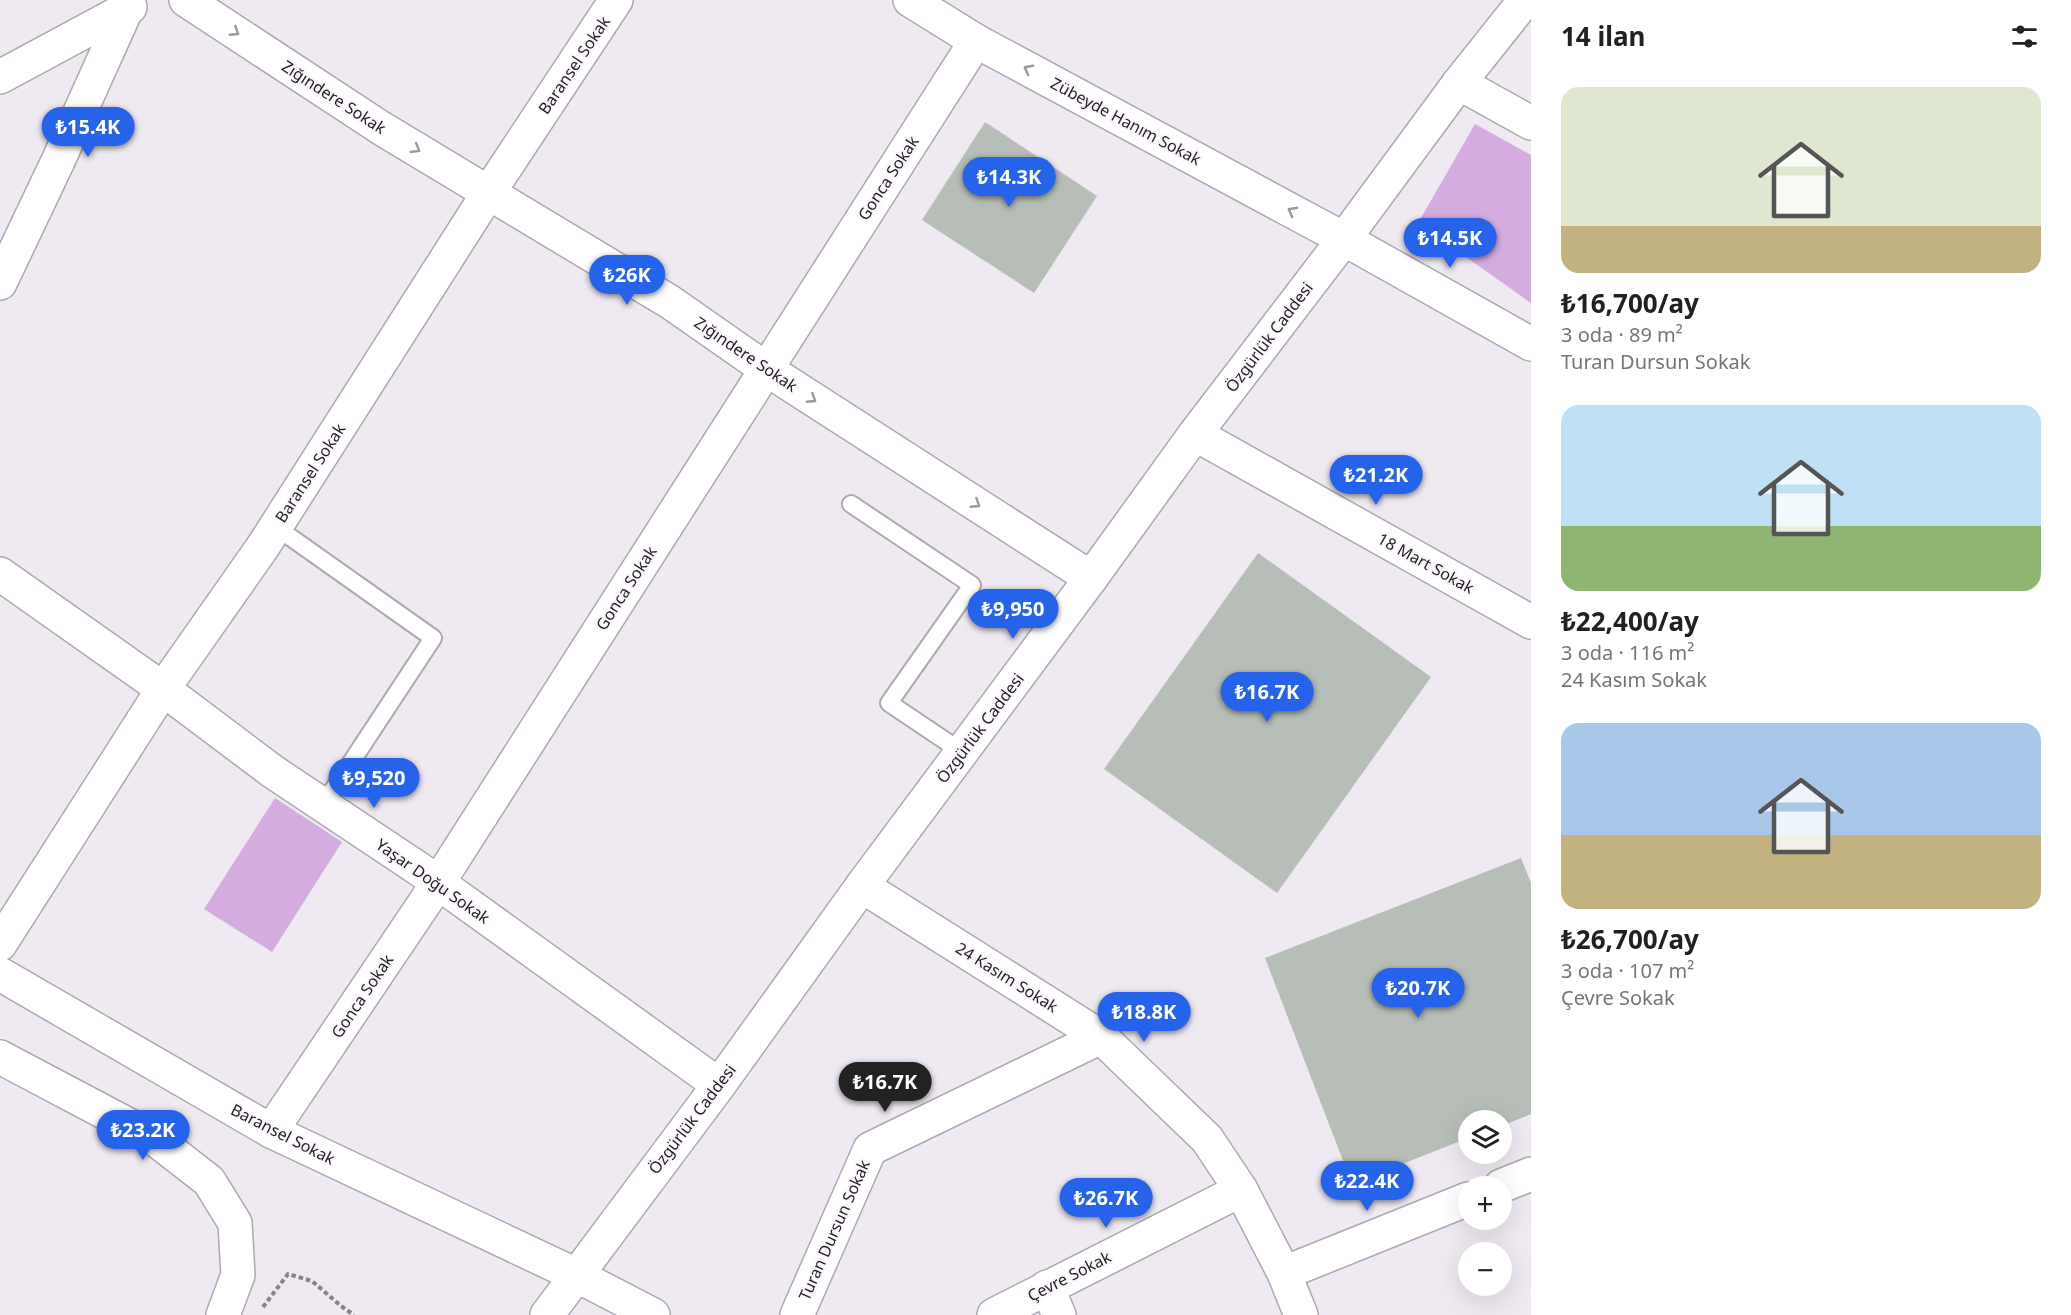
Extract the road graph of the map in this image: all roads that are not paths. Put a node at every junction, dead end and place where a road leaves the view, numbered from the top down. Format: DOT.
graph roads {
  1 [pos="186,0"];
  2 [pos="616,0"];
  3 [pos="910,0"];
  4 [pos="1525,0"];
  5 [pos="134,5"];
  6 [pos="976,41"];
  7 [pos="0,78"];
  8 [pos="1459,83"];
  9 [pos="1531,123"];
  10 [pos="489,192"];
  11 [pos="1344,239"];
  12 [pos="0,283"];
  13 [pos="1531,344"];
  14 [pos="766,369"];
  15 [pos="1195,434"];
  16 [pos="852,504"];
  17 [pos="276,527"];
  18 [pos="0,574"];
  19 [pos="1091,578"];
  20 [pos="1531,622"];
  21 [pos="163,689"];
  22 [pos="962,752"];
  23 [pos="323,806"];
  24 [pos="438,883"];
  25 [pos="862,886"];
  26 [pos="0,944"];
  27 [pos="0,974"];
  28 [pos="1101,1037"];
  29 [pos="0,1056"];
  30 [pos="719,1085"];
  31 [pos="271,1131"];
  32 [pos="1241,1190"];
  33 [pos="1458,1204"];
  34 [pos="1284,1273"];
  35 [pos="576,1275"];
  36 [pos="1053,1301"];
  37 [pos="223,1315"];
  38 [pos="547,1315"];
  39 [pos="653,1315"];
  40 [pos="797,1315"];
  41 [pos="994,1315"];
  42 [pos="1301,1315"];
  1 -- 10 [label="street, Zığındere Sokak, one-way"];
  2 -- 10 [label="street, Baransel Sokak"];
  3 -- 6 [label="street, Zübeyde Hanım Sokak"];
  4 -- 8 [label="street, Özgürlük Caddesi"];
  5 -- 7 [label="street"];
  5 -- 12 [label="street"];
  11 -- 6 [label="street, Zübeyde Hanım Sokak, one-way"];
  6 -- 14 [label="street, Gonca Sokak"];
  8 -- 9 [label="street"];
  8 -- 11 [label="street, Özgürlük Caddesi"];
  10 -- 14 [label="street, Zığındere Sokak"];
  10 -- 17 [label="street, Baransel Sokak"];
  11 -- 13 [label="street, Zübeyde Hanım Sokak"];
  11 -- 15 [label="street, Özgürlük Caddesi"];
  14 -- 19 [label="street, Zığındere Sokak, one-way"];
  14 -- 24 [label="street, Gonca Sokak"];
  15 -- 19 [label="street, Özgürlük Caddesi"];
  15 -- 20 [label="street, 18 Mart Sokak"];
  16 -- 22 [label="lane"];
  17 -- 21 [label="street, Baransel Sokak"];
  17 -- 23 [label="lane"];
  18 -- 21 [label="street, Yaşar Doğu Sokak"];
  19 -- 22 [label="street, Özgürlük Caddesi"];
  21 -- 23 [label="street, Yaşar Doğu Sokak"];
  21 -- 26 [label="street, Baransel Sokak"];
  22 -- 25 [label="street, Özgürlük Caddesi"];
  23 -- 24 [label="street, Yaşar Doğu Sokak"];
  24 -- 30 [label="street, Yaşar Doğu Sokak"];
  24 -- 31 [label="street, Gonca Sokak"];
  25 -- 28 [label="street, 24 Kasım Sokak"];
  25 -- 30 [label="street, Özgürlük Caddesi"];
  27 -- 31 [label="street, Baransel Sokak"];
  28 -- 32 [label="street, 24 Kasım Sokak"];
  28 -- 40 [label="street, Turan Dursun Sokak"];
  29 -- 37 [label="street"];
  30 -- 35 [label="street, Özgürlük Caddesi"];
  31 -- 35 [label="street, Baransel Sokak"];
  32 -- 34 [label="street, 24 Kasım Sokak"];
  32 -- 36 [label="street, Çevre Sokak"];
  33 -- 34 [label="street"];
  34 -- 42 [label="street, 24 Kasım Sokak"];
  35 -- 38 [label="street, Özgürlük Caddesi"];
  35 -- 39 [label="street"];
  36 -- 41 [label="street, Çevre Sokak"];
}
